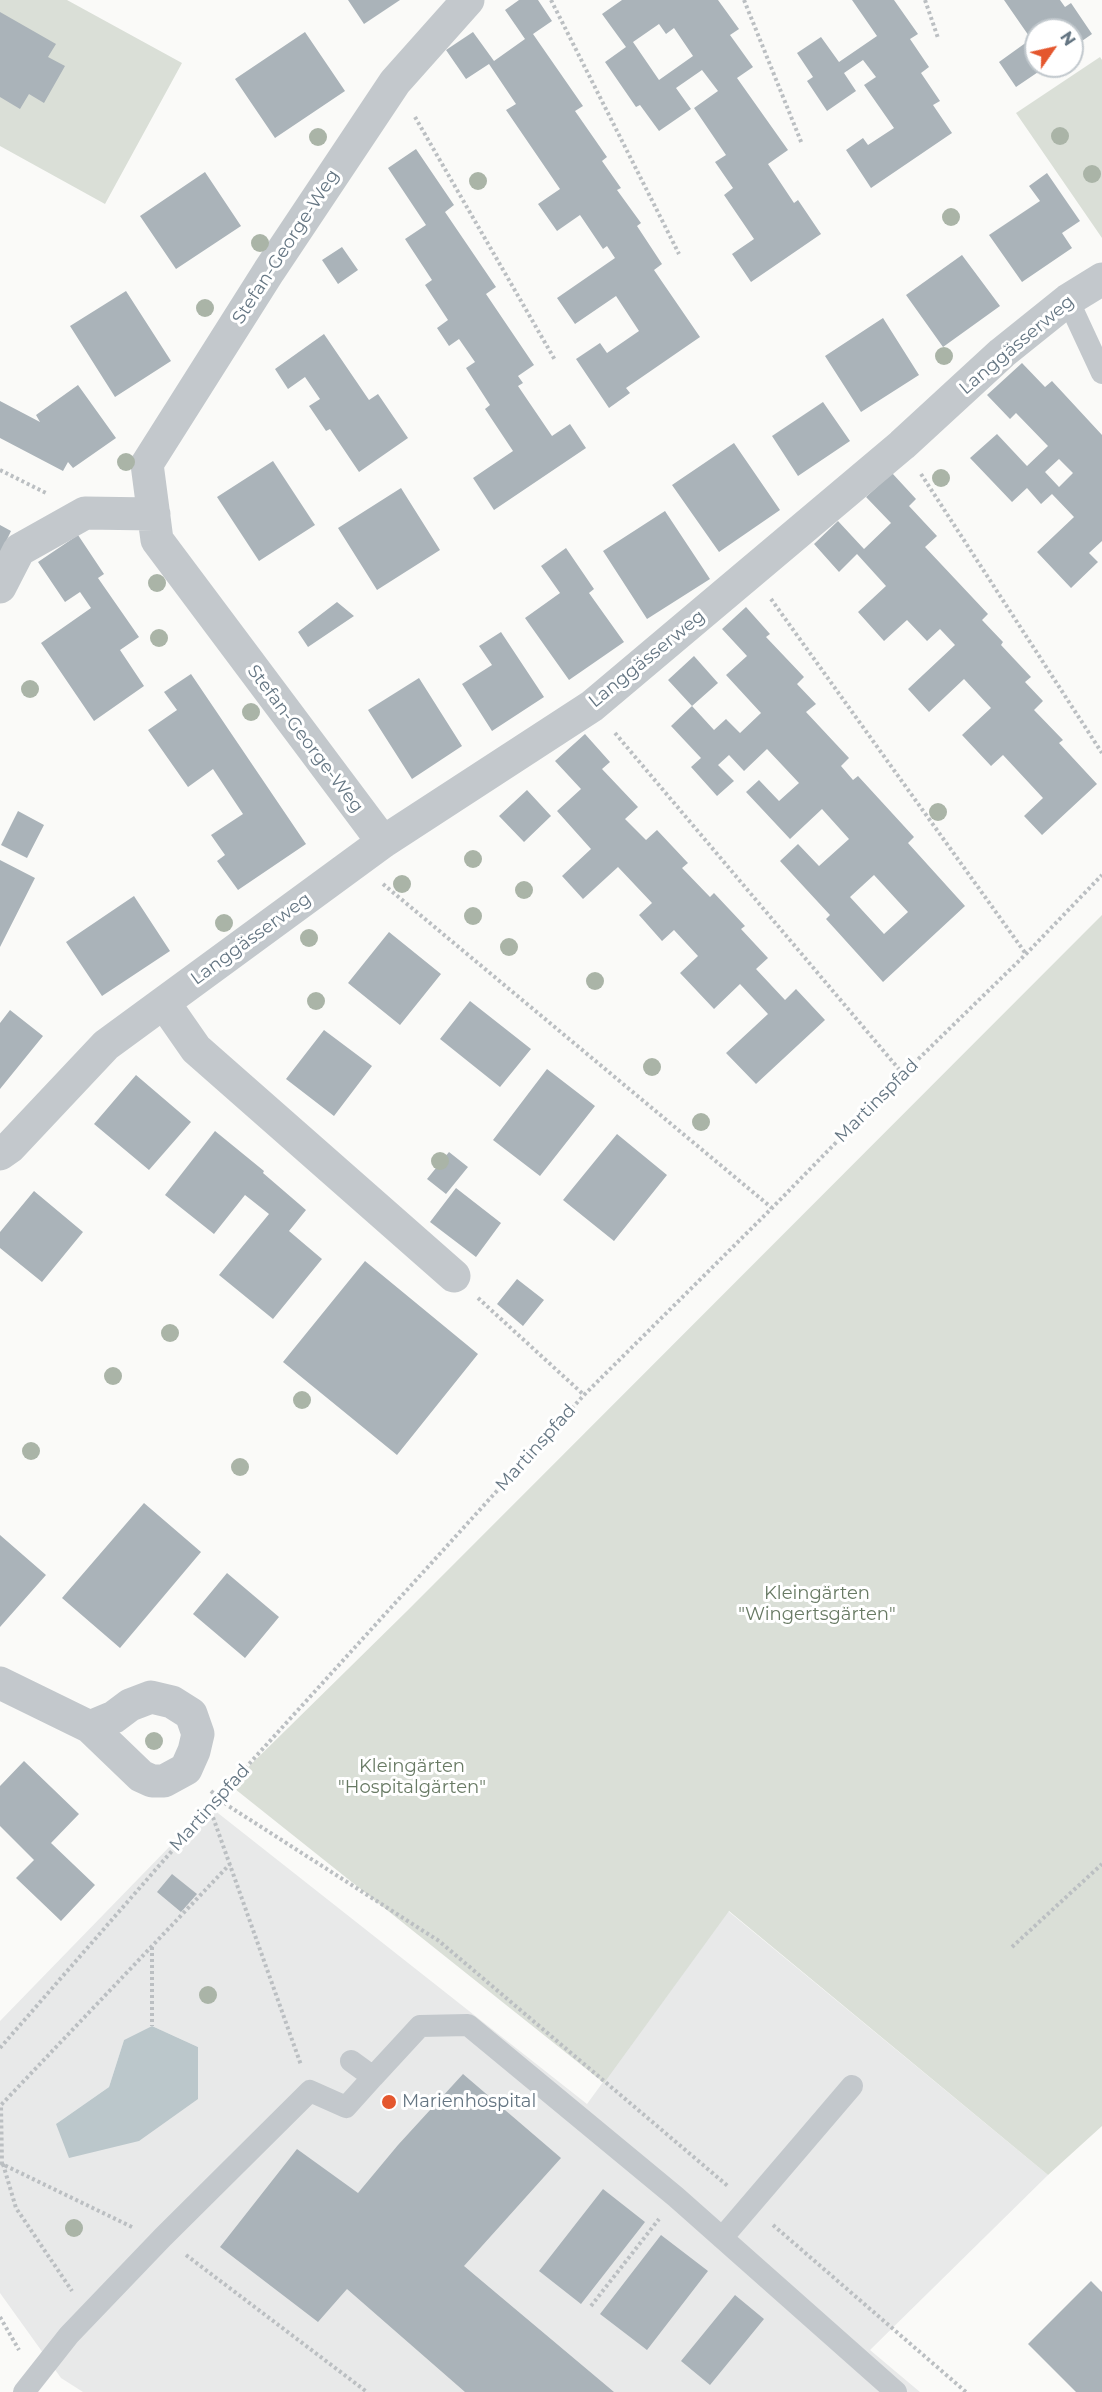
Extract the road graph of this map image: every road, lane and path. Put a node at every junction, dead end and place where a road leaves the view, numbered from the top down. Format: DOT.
graph roads {
  1 [pos="468,0"];
  2 [pos="551,0"];
  3 [pos="744,0"];
  4 [pos="925,0"];
  5 [pos="938,38"];
  6 [pos="395,82"];
  7 [pos="802,144"];
  8 [pos="679,254"];
  9 [pos="1102,279"];
  10 [pos="1068,300"];
  11 [pos="555,360"];
  12 [pos="1102,373"];
  13 [pos="902,445"];
  14 [pos="0,470"];
  15 [pos="85,513"];
  16 [pos="154,514"];
  17 [pos="753,572"];
  18 [pos="0,588"];
  19 [pos="592,706"];
  20 [pos="1102,753"];
  21 [pos="382,842"];
  22 [pos="357,862"];
  23 [pos="1102,875"];
  24 [pos="1026,954"];
  25 [pos="164,1003"];
  26 [pos="903,1074"];
  27 [pos="0,1154"];
  28 [pos="772,1208"];
  29 [pos="454,1276"];
  30 [pos="584,1395"];
  31 [pos="0,1683"];
  32 [pos="90,1727"];
  33 [pos="219,1797"];
  34 [pos="230,1864"];
  35 [pos="1102,1864"];
  36 [pos="152,1947"];
  37 [pos="1012,1947"];
  38 [pos="152,2026"];
  39 [pos="0,2048"];
  40 [pos="351,2061"];
  41 [pos="373,2077"];
  42 [pos="852,2086"];
  43 [pos="310,2091"];
  44 [pos="2,2164"];
  45 [pos="676,2197"];
  46 [pos="750,2205"];
  47 [pos="135,2228"];
  48 [pos="163,2237"];
  49 [pos="722,2238"];
  50 [pos="591,2306"];
  51 [pos="88,2314"];
  52 [pos="29,2386"];
  53 [pos="367,2392"];
  54 [pos="896,2392"];
  55 [pos="966,2392"];
  1 -- 6 [label="street, Stefan-George-Weg"];
  2 -- 8 [label="path"];
  3 -- 7 [label="path"];
  4 -- 5 [label="path"];
  6 -- 11 [label="path"];
  6 -- 16 [label="street, Stefan-George-Weg"];
  9 -- 10 [label="street, Langgässerweg"];
  10 -- 12 [label="lane"];
  10 -- 13 [label="street, Langgässerweg"];
  13 -- 17 [label="street, Langgässerweg"];
  13 -- 20 [label="path"];
  14 -- 15 [label="path"];
  15 -- 16 [label="street"];
  15 -- 18 [label="street"];
  16 -- 21 [label="street, Stefan-George-Weg"];
  17 -- 19 [label="street, Langgässerweg"];
  17 -- 24 [label="path"];
  19 -- 21 [label="street, Langgässerweg"];
  19 -- 26 [label="path"];
  21 -- 22 [label="street, Langgässerweg"];
  22 -- 25 [label="street, Langgässerweg"];
  22 -- 28 [label="path"];
  23 -- 24 [label="path, Martinspfad"];
  24 -- 26 [label="path, Martinspfad"];
  25 -- 27 [label="street, Langgässerweg"];
  25 -- 29 [label="street"];
  26 -- 28 [label="path, Martinspfad"];
  28 -- 30 [label="path, Martinspfad"];
  29 -- 30 [label="path"];
  30 -- 33 [label="path, Martinspfad"];
  31 -- 32 [label="street"];
  33 -- 34 [label="path"];
  33 -- 39 [label="path, Martinspfad"];
  33 -- 46 [label="path"];
  34 -- 36 [label="path"];
  34 -- 43 [label="path"];
  35 -- 37 [label="path"];
  36 -- 38 [label="path"];
  36 -- 44 [label="path"];
  40 -- 41 [label="lane"];
  41 -- 43 [label="lane"];
  41 -- 45 [label="lane"];
  42 -- 46 [label="lane"];
  43 -- 48 [label="lane"];
  44 -- 47 [label="path"];
  44 -- 51 [label="path"];
  45 -- 49 [label="lane"];
  45 -- 50 [label="path"];
  46 -- 49 [label="lane"];
  46 -- 55 [label="path"];
  48 -- 51 [label="lane"];
  48 -- 53 [label="path"];
  49 -- 54 [label="lane"];
  51 -- 52 [label="lane"];
}
